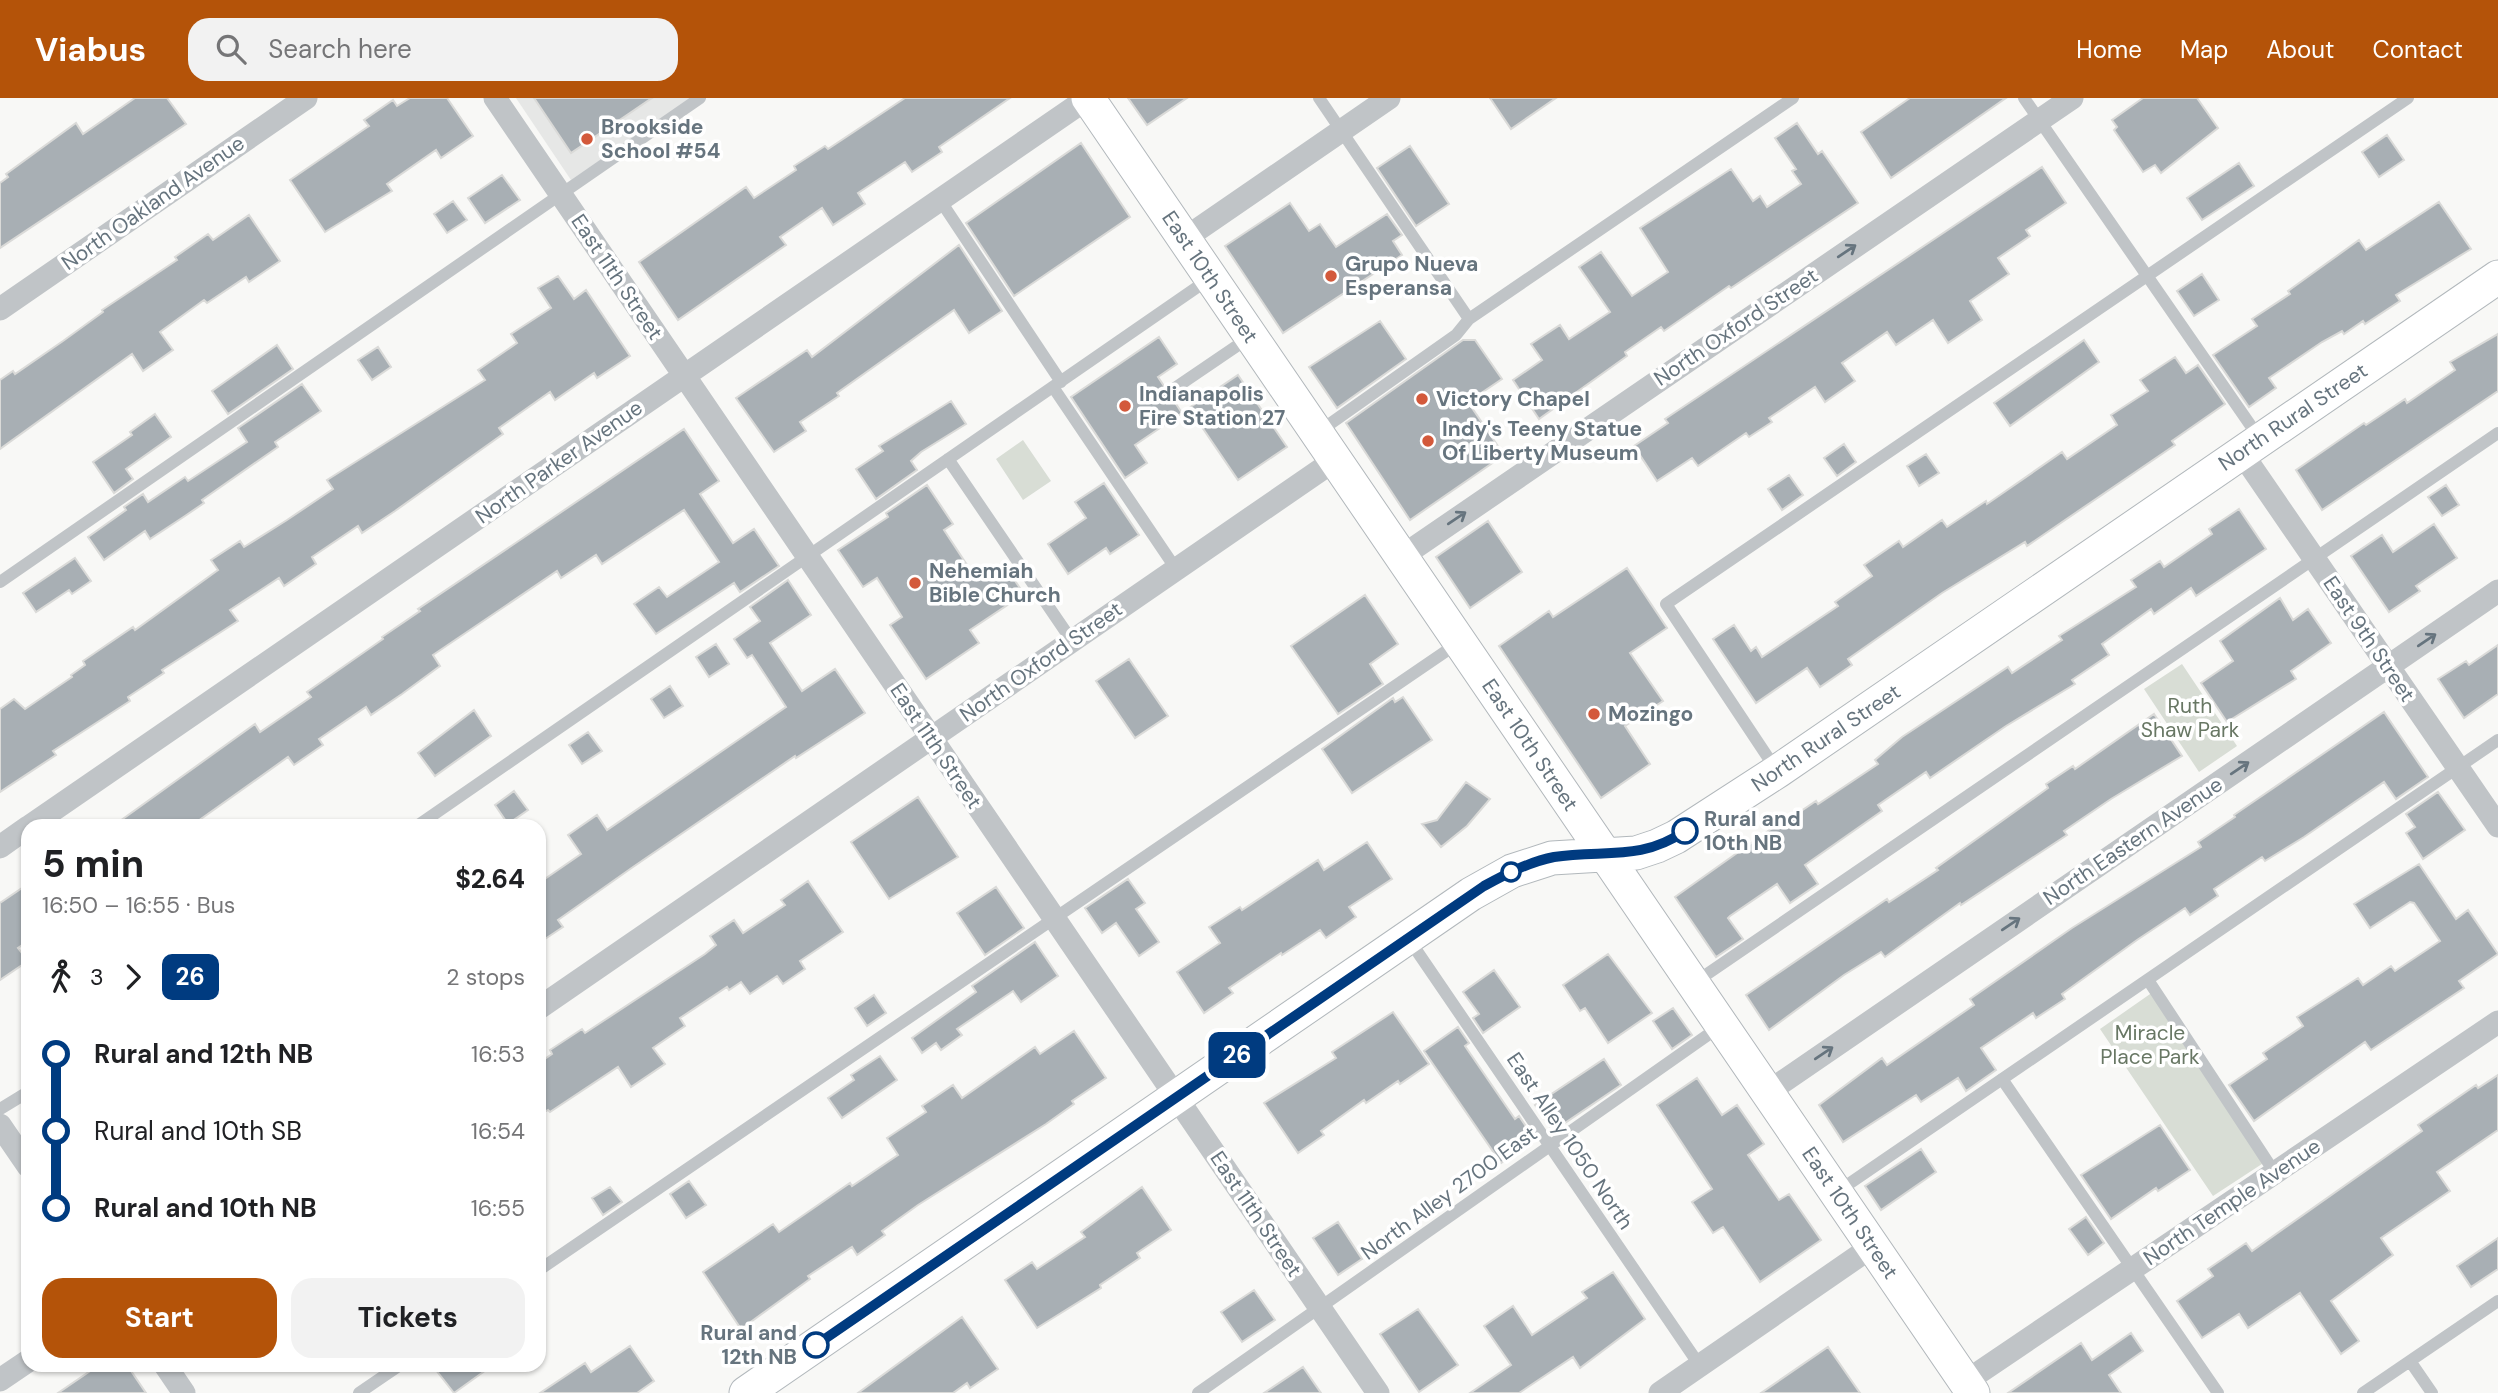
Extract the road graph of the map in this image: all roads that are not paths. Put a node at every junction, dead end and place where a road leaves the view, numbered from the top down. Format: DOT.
graph roads {
  1 [pos="306,98"];
  2 [pos="495,98"];
  3 [pos="699,98"];
  4 [pos="1088,98"];
  5 [pos="1319,98"];
  6 [pos="1390,98"];
  7 [pos="1793,98"];
  8 [pos="2024,98"];
  9 [pos="2072,98"];
  10 [pos="2408,98"];
  11 [pos="2039,120"];
  12 [pos="1341,131"];
  13 [pos="561,194"];
  14 [pos="940,200"];
  15 [pos="1184,239"];
  16 [pos="2147,276"];
  17 [pos="2498,277"];
  18 [pos="1211,278"];
  19 [pos="0,309"];
  20 [pos="1469,318"];
  21 [pos="1251,337"];
  22 [pos="685,375"];
  23 [pos="1057,384"];
  24 [pos="1175,388"];
  25 [pos="2498,433"];
  26 [pos="2251,445"];
  27 [pos="1326,446"];
  28 [pos="948,459"];
  29 [pos="808,556"];
  30 [pos="1401,557"];
  31 [pos="2314,559"];
  32 [pos="1176,569"];
  33 [pos="0,582"];
  34 [pos="2498,591"];
  35 [pos="1072,641"];
  36 [pos="1460,642"];
  37 [pos="2388,667"];
  38 [pos="931,738"];
  39 [pos="2498,740"];
  40 [pos="2458,768"];
  41 [pos="1778,772"];
  42 [pos="41,819"];
  43 [pos="427,819"];
  44 [pos="2498,826"];
  45 [pos="21,832"];
  46 [pos="0,846"];
  47 [pos="1606,855"];
  48 [pos="1055,919"];
  49 [pos="1408,938"];
  50 [pos="2148,980"];
  51 [pos="1693,983"];
  52 [pos="546,1003"];
  53 [pos="2498,1022"];
  54 [pos="1722,1025"];
  55 [pos="2002,1079"];
  56 [pos="1768,1091"];
  57 [pos="21,1096"];
  58 [pos="1177,1097"];
  59 [pos="0,1109"];
  60 [pos="0,1125"];
  61 [pos="1549,1144"];
  62 [pos="21,1156"];
  63 [pos="2275,1173"];
  64 [pos="1836,1192"];
  65 [pos="1873,1246"];
  66 [pos="546,1265"];
  67 [pos="2133,1269"];
  68 [pos="2498,1301"];
  69 [pos="1321,1308"];
  70 [pos="2410,1361"];
  71 [pos="21,1366"];
  72 [pos="1700,1366"];
  73 [pos="170,1372"];
  74 [pos="390,1372"];
  75 [pos="0,1380"];
  76 [pos="766,1387"];
  77 [pos="1969,1388"];
  78 [pos="184,1393"];
  79 [pos="359,1393"];
  80 [pos="1198,1393"];
  81 [pos="1378,1393"];
  82 [pos="1660,1393"];
  83 [pos="2218,1393"];
  84 [pos="2363,1393"];
  85 [pos="2432,1393"];
  1 -- 19 [label="street, North Oakland Avenue"];
  2 -- 13 [label="street, East 11th Street"];
  3 -- 13 [label="lane"];
  4 -- 14 [label="street, North Parker Avenue"];
  4 -- 15 [label="main road, East 10th Street"];
  5 -- 12 [label="lane"];
  6 -- 12 [label="street"];
  7 -- 20 [label="lane"];
  8 -- 11 [label="lane"];
  9 -- 11 [label="street, North Oxford Street"];
  10 -- 16 [label="lane"];
  11 -- 16 [label="lane"];
  30 -- 11 [label="street, North Oxford Street, one-way"];
  12 -- 15 [label="street"];
  12 -- 20 [label="lane"];
  13 -- 22 [label="street, East 11th Street"];
  13 -- 33 [label="lane"];
  14 -- 22 [label="street, North Parker Avenue"];
  14 -- 23 [label="lane"];
  15 -- 18 [label="main road, East 10th Street"];
  16 -- 26 [label="lane"];
  16 -- 41 [label="lane"];
  17 -- 26 [label="main road, North Rural Street"];
  18 -- 21 [label="main road, East 10th Street"];
  18 -- 23 [label="lane"];
  20 -- 27 [label="lane"];
  21 -- 24 [label="lane"];
  21 -- 27 [label="main road, East 10th Street"];
  22 -- 29 [label="street, East 11th Street"];
  22 -- 42 [label="street, North Parker Avenue"];
  23 -- 28 [label="lane"];
  23 -- 32 [label="lane"];
  25 -- 31 [label="lane"];
  26 -- 31 [label="street, East 9th Street"];
  26 -- 41 [label="main road, North Rural Street"];
  27 -- 30 [label="main road, East 10th Street"];
  27 -- 32 [label="street, North Oxford Street"];
  28 -- 29 [label="lane"];
  28 -- 35 [label="lane"];
  29 -- 38 [label="street, East 11th Street"];
  29 -- 43 [label="lane"];
  30 -- 36 [label="main road, East 10th Street"];
  31 -- 37 [label="street, East 9th Street"];
  31 -- 51 [label="lane"];
  32 -- 35 [label="street, North Oxford Street"];
  37 -- 34 [label="street, North Eastern Avenue, one-way"];
  35 -- 38 [label="street, North Oxford Street"];
  36 -- 47 [label="main road, East 10th Street"];
  36 -- 48 [label="lane"];
  37 -- 40 [label="street, East 9th Street"];
  56 -- 37 [label="street, North Eastern Avenue, one-way"];
  38 -- 48 [label="street, East 11th Street"];
  38 -- 52 [label="street, North Oxford Street"];
  39 -- 40 [label="lane"];
  40 -- 44 [label="street, East 9th Street"];
  40 -- 50 [label="lane"];
  41 -- 47 [label="main road, North Rural Street"];
  45 -- 46 [label="street, North Parker Avenue"];
  47 -- 49 [label="main road, North Rural Street"];
  47 -- 51 [label="main road, East 10th Street"];
  48 -- 58 [label="street, East 11th Street"];
  48 -- 66 [label="lane"];
  49 -- 58 [label="main road, North Rural Street"];
  49 -- 61 [label="lane, East Alley 1050 North"];
  50 -- 55 [label="lane"];
  50 -- 63 [label="lane"];
  51 -- 54 [label="main road, East 10th Street"];
  53 -- 63 [label="street, North Temple Avenue"];
  54 -- 56 [label="main road, East 10th Street"];
  54 -- 61 [label="lane, North Alley 2700 East"];
  55 -- 64 [label="lane"];
  55 -- 67 [label="lane"];
  56 -- 64 [label="main road, East 10th Street"];
  57 -- 59 [label="lane"];
  58 -- 69 [label="street, East 11th Street"];
  58 -- 76 [label="main road, North Rural Street"];
  60 -- 62 [label="street"];
  61 -- 69 [label="lane, North Alley 2700 East"];
  61 -- 72 [label="lane, East Alley 1050 North"];
  63 -- 67 [label="street, North Temple Avenue"];
  64 -- 65 [label="main road, East 10th Street"];
  65 -- 72 [label="street"];
  65 -- 77 [label="main road, East 10th Street"];
  67 -- 77 [label="street, North Temple Avenue"];
  67 -- 83 [label="lane"];
  68 -- 70 [label="lane"];
  69 -- 80 [label="lane, North Alley 2700 East"];
  69 -- 81 [label="street, East 11th Street"];
  70 -- 84 [label="lane"];
  70 -- 85 [label="lane"];
  71 -- 75 [label="street"];
  72 -- 82 [label="street"];
  73 -- 78 [label="street"];
  74 -- 79 [label="lane"];
}
